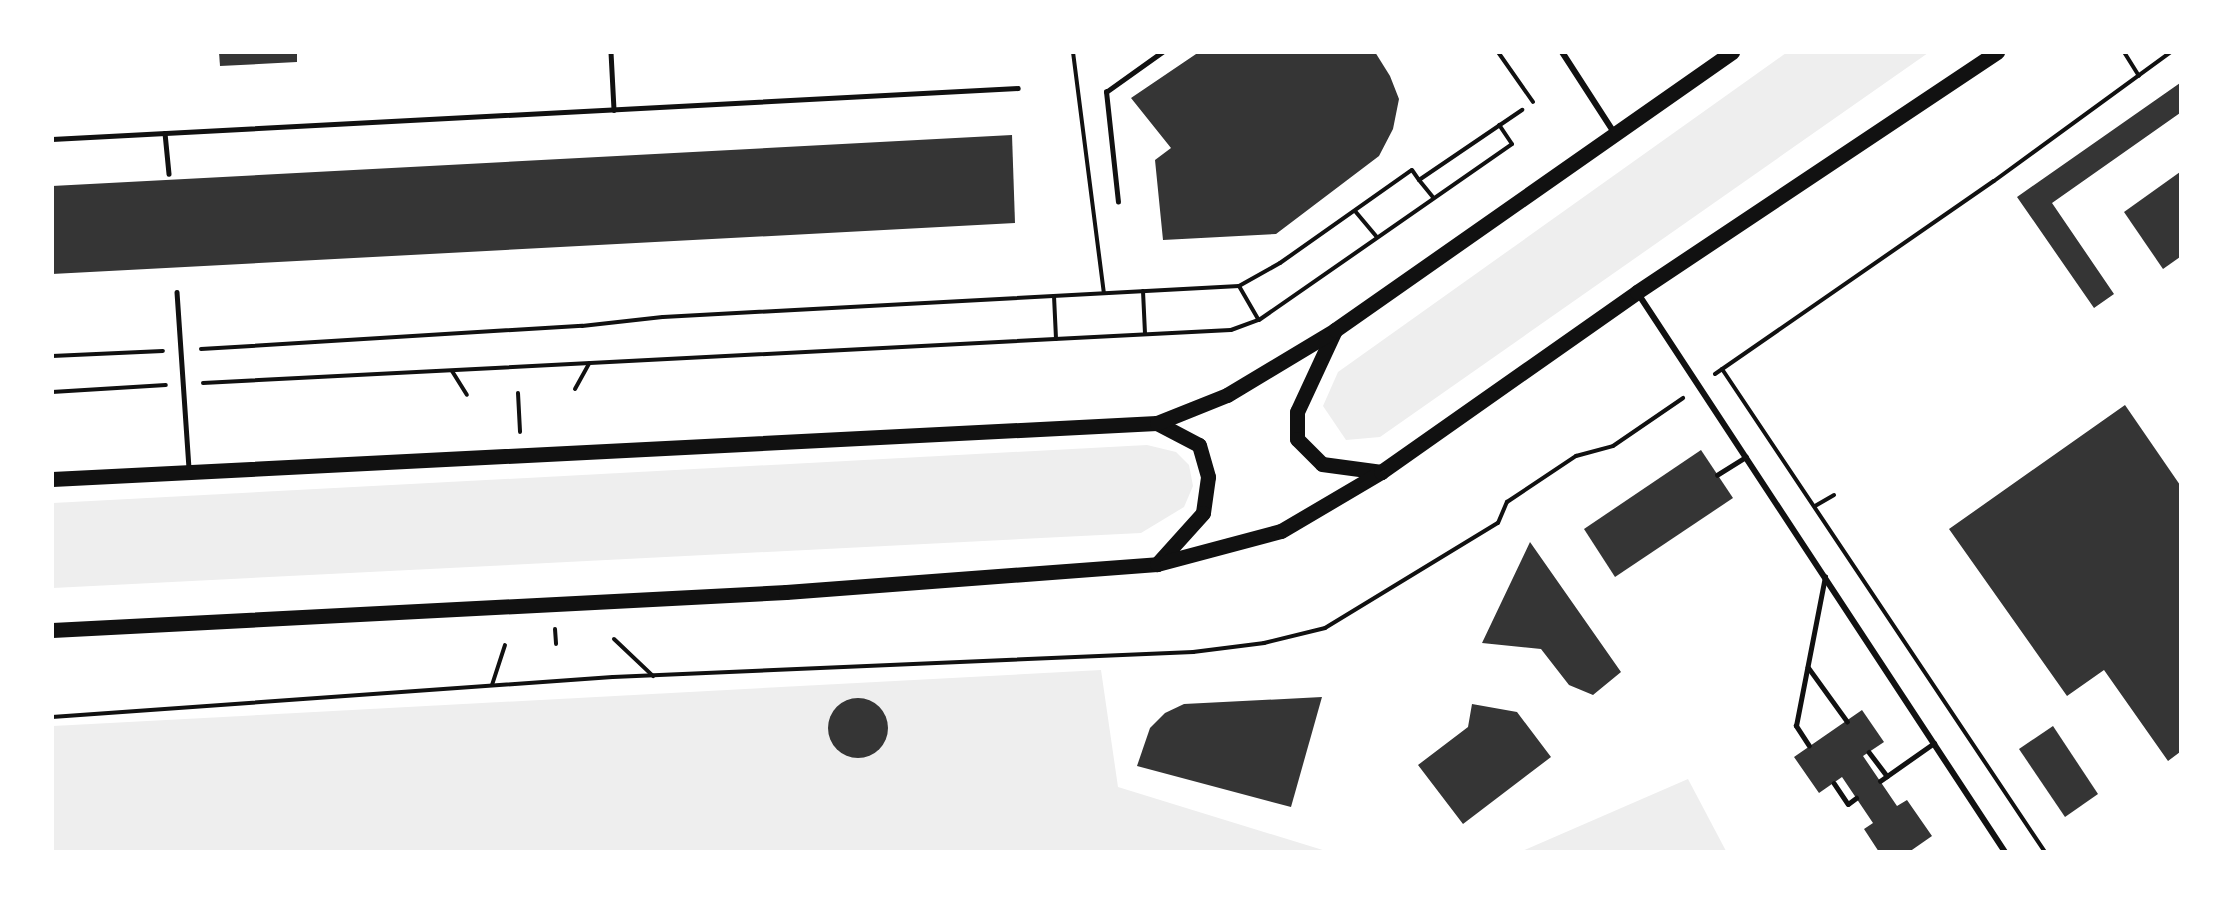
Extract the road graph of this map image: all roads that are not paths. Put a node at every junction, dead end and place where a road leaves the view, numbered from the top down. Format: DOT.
graph roads {
  1 [pos="611,52"];
  2 [pos="1162,52"];
  3 [pos="1562,52"];
  4 [pos="1732,52"];
  5 [pos="1997,52"];
  6 [pos="1018,88"];
  7 [pos="614,110"];
  8 [pos="165,133"];
  9 [pos="1615,134"];
  10 [pos="52,139"];
  11 [pos="169,174"];
  12 [pos="1118,202"];
  13 [pos="177,292"];
  14 [pos="1637,292"];
  15 [pos="1335,330"];
  16 [pos="1157,423"];
  17 [pos="1746,457"];
  18 [pos="189,472"];
  19 [pos="1382,472"];
  20 [pos="1718,475"];
  21 [pos="52,479"];
  22 [pos="1158,564"];
  23 [pos="1825,577"];
  24 [pos="52,630"];
  25 [pos="1808,667"];
  26 [pos="1847,721"];
  27 [pos="1935,743"];
  28 [pos="1809,746"];
  29 [pos="1869,752"];
  30 [pos="1887,776"];
  31 [pos="1880,782"];
  32 [pos="1834,783"];
  33 [pos="1856,798"];
  34 [pos="2005,852"];
  1 -- 7 [label="lane"];
  2 -- 12 [label="lane"];
  3 -- 9 [label="street"];
  4 -- 9 [label="main road"];
  5 -- 14 [label="main road"];
  6 -- 7 [label="lane"];
  7 -- 8 [label="lane"];
  8 -- 10 [label="lane"];
  8 -- 11 [label="lane"];
  9 -- 15 [label="main road"];
  13 -- 18 [label="lane"];
  14 -- 17 [label="street"];
  14 -- 19 [label="main road"];
  15 -- 16 [label="main road"];
  15 -- 19 [label="main road"];
  16 -- 18 [label="main road"];
  16 -- 22 [label="main road"];
  17 -- 20 [label="lane"];
  17 -- 23 [label="street"];
  18 -- 21 [label="main road"];
  19 -- 22 [label="main road"];
  22 -- 24 [label="main road"];
  23 -- 25 [label="lane"];
  23 -- 27 [label="street"];
  25 -- 26 [label="lane"];
  25 -- 28 [label="lane"];
  27 -- 30 [label="lane"];
  27 -- 34 [label="street"];
  29 -- 30 [label="lane"];
  30 -- 31 [label="lane"];
  32 -- 33 [label="lane"];
}
